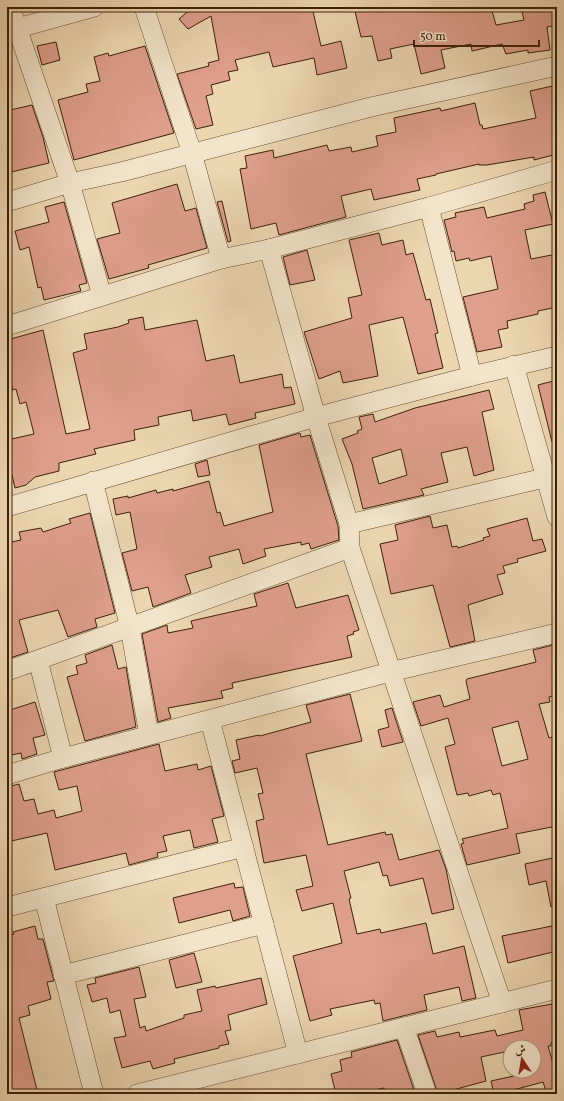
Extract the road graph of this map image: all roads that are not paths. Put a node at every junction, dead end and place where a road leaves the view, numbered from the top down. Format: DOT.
graph roads {
  1 [pos="10,7"];
  2 [pos="94,7"];
  3 [pos="144,7"];
  4 [pos="12,30"];
  5 [pos="557,66"];
  6 [pos="192,153"];
  7 [pos="557,170"];
  8 [pos="70,183"];
  9 [pos="7,202"];
  10 [pos="429,207"];
  11 [pos="270,249"];
  12 [pos="221,259"];
  13 [pos="102,296"];
  14 [pos="7,326"];
  15 [pos="557,356"];
  16 [pos="514,365"];
  17 [pos="472,376"];
  18 [pos="316,418"];
  19 [pos="551,477"];
  20 [pos="93,481"];
  21 [pos="8,503"];
  22 [pos="557,517"];
  23 [pos="349,524"];
  24 [pos="350,548"];
  25 [pos="130,628"];
  26 [pos="557,633"];
  27 [pos="38,660"];
  28 [pos="7,671"];
  29 [pos="390,672"];
  30 [pos="210,720"];
  31 [pos="149,735"];
  32 [pos="63,758"];
  33 [pos="7,775"];
  34 [pos="244,847"];
  35 [pos="44,898"];
  36 [pos="7,907"];
  37 [pos="264,924"];
  38 [pos="63,975"];
  39 [pos="557,989"];
  40 [pos="502,1003"];
  41 [pos="404,1028"];
  42 [pos="298,1054"];
  43 [pos="149,1093"];
  44 [pos="94,1094"];
  45 [pos="427,1094"];
  1 -- 4 [label="street"];
  2 -- 4 [label="street"];
  3 -- 6 [label="street"];
  4 -- 8 [label="street"];
  5 -- 6 [label="street"];
  6 -- 8 [label="street"];
  6 -- 12 [label="street"];
  7 -- 10 [label="street"];
  8 -- 9 [label="street"];
  8 -- 13 [label="street"];
  10 -- 11 [label="street"];
  10 -- 17 [label="street"];
  11 -- 12 [label="street"];
  11 -- 18 [label="street"];
  12 -- 13 [label="street"];
  13 -- 14 [label="street"];
  15 -- 16 [label="street"];
  16 -- 17 [label="street"];
  16 -- 19 [label="street"];
  17 -- 18 [label="street"];
  18 -- 20 [label="street"];
  18 -- 23 [label="street"];
  19 -- 22 [label="street"];
  19 -- 23 [label="street"];
  20 -- 21 [label="street"];
  20 -- 25 [label="street"];
  23 -- 24 [label="street"];
  24 -- 25 [label="street"];
  24 -- 29 [label="street"];
  25 -- 27 [label="street"];
  25 -- 31 [label="street"];
  26 -- 29 [label="street"];
  27 -- 28 [label="street"];
  27 -- 32 [label="street"];
  29 -- 30 [label="street"];
  29 -- 40 [label="street"];
  30 -- 31 [label="street"];
  30 -- 34 [label="street"];
  31 -- 32 [label="street"];
  32 -- 33 [label="street"];
  34 -- 35 [label="street"];
  34 -- 37 [label="street"];
  35 -- 36 [label="street"];
  35 -- 38 [label="street"];
  37 -- 38 [label="street"];
  37 -- 42 [label="street"];
  38 -- 44 [label="street"];
  39 -- 40 [label="street"];
  40 -- 41 [label="street"];
  41 -- 42 [label="street"];
  41 -- 45 [label="street"];
  42 -- 43 [label="street"];
}
